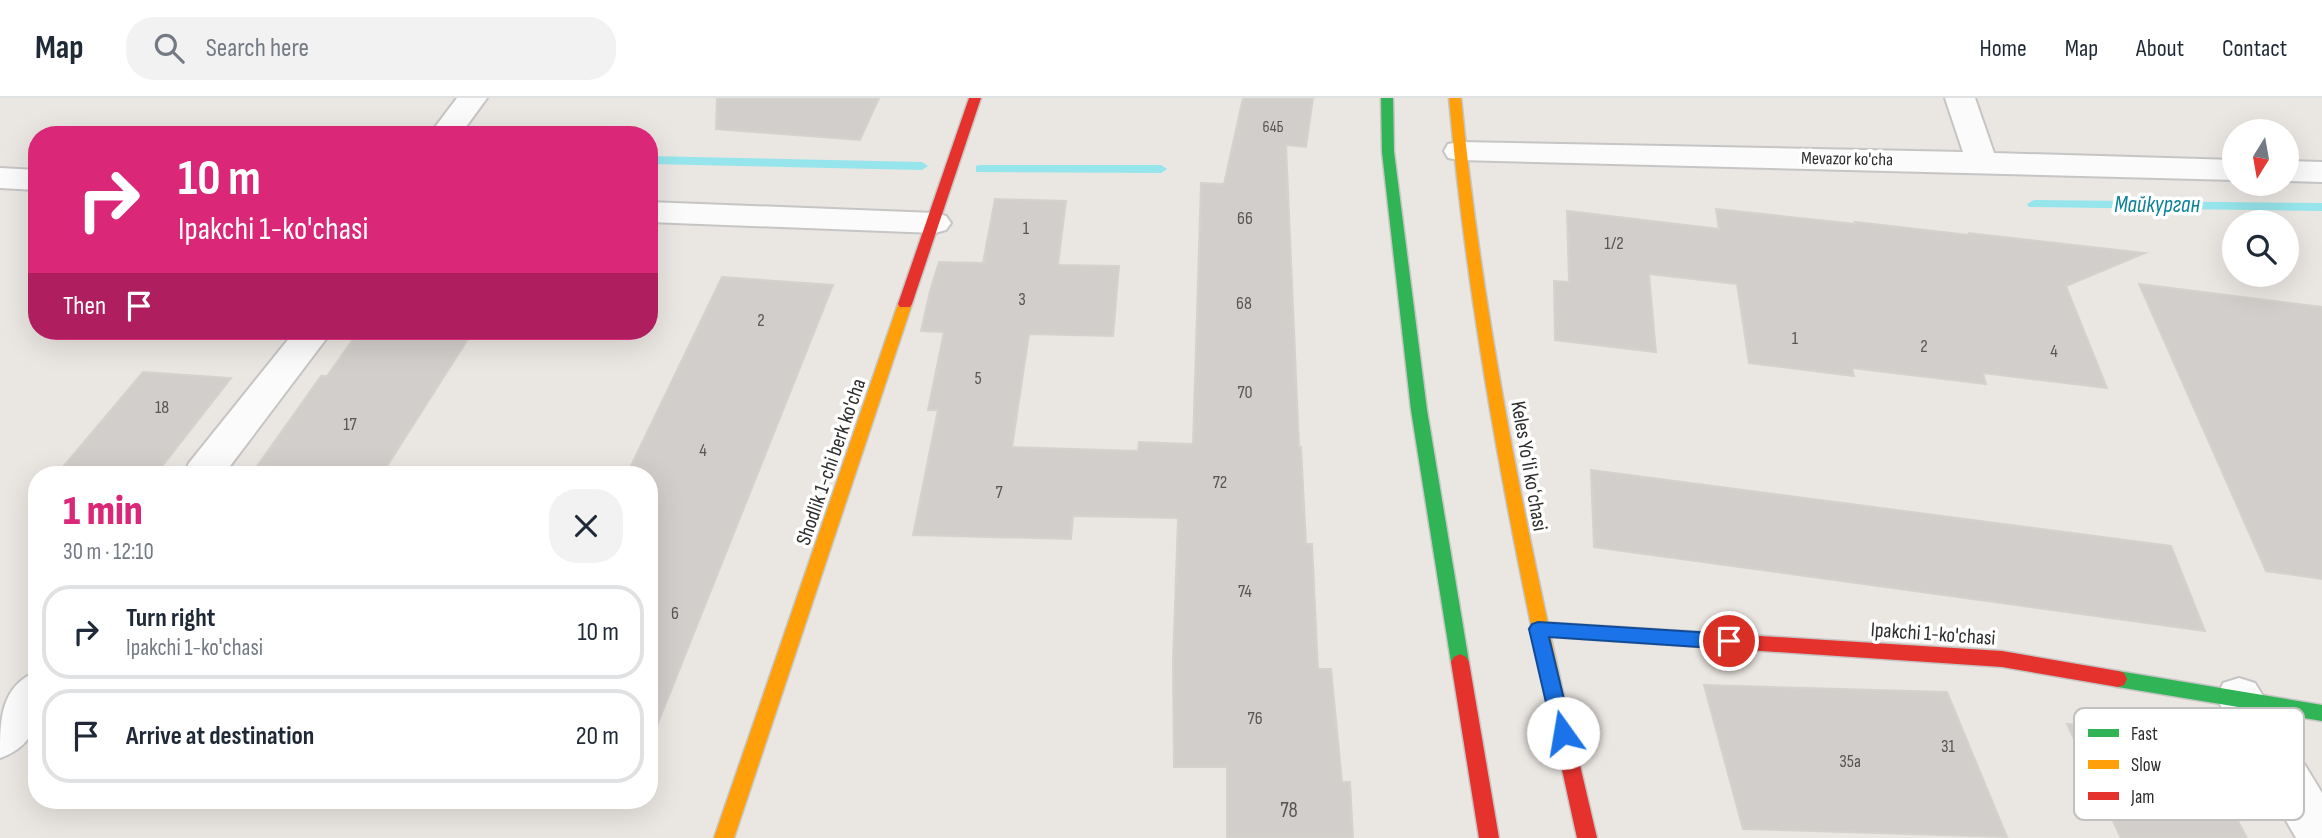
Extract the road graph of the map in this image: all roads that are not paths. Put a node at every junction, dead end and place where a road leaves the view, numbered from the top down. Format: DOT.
graph roads {
  1 [pos="472,98"];
  2 [pos="975,98"];
  3 [pos="1387,98"];
  4 [pos="1455,98"];
  5 [pos="1960,98"];
  6 [pos="451,126"];
  7 [pos="1459,151"];
  8 [pos="1982,162"];
  9 [pos="2222,170"];
  10 [pos="2300,171"];
  11 [pos="2322,172"];
  12 [pos="0,178"];
  13 [pos="28,180"];
  14 [pos="658,212"];
  15 [pos="935,223"];
  16 [pos="307,340"];
  17 [pos="209,466"];
  18 [pos="1538,629"];
  19 [pos="2238,697"];
  20 [pos="28,702"];
  21 [pos="2245,708"];
  22 [pos="2296,708"];
  23 [pos="2304,710"];
  24 [pos="2322,713"];
  25 [pos="0,738"];
  26 [pos="2304,807"];
  27 [pos="2322,837"];
  28 [pos="724,838"];
  29 [pos="1489,838"];
  30 [pos="1587,838"];
  1 -- 6 [label="street"];
  2 -- 15 [label="main road, Shodlik 1-chi berk ko'cha"];
  3 -- 29 [label="main road"];
  4 -- 7 [label="main road, Keles Yoʻli koʻchasi"];
  5 -- 8 [label="street"];
  7 -- 8 [label="street, Mevazor ko'cha"];
  7 -- 18 [label="main road, Keles Yoʻli koʻchasi"];
  8 -- 9 [label="street, Mevazor ko'cha"];
  10 -- 11 [label="street"];
  12 -- 13 [label="street"];
  14 -- 15 [label="street"];
  15 -- 28 [label="main road, Shodlik 1-chi berk ko'cha"];
  16 -- 17 [label="street"];
  18 -- 19 [label="main road, Ipakchi 1-ko'chasi"];
  18 -- 30 [label="main road, Keles Yoʻli koʻchasi"];
  19 -- 21 [label="street"];
  19 -- 22 [label="main road, Ipakchi 1-ko'chasi"];
  20 -- 25 [label="street"];
  23 -- 24 [label="main road, Ipakchi 1-ko'chasi"];
  26 -- 27 [label="street"];
}
